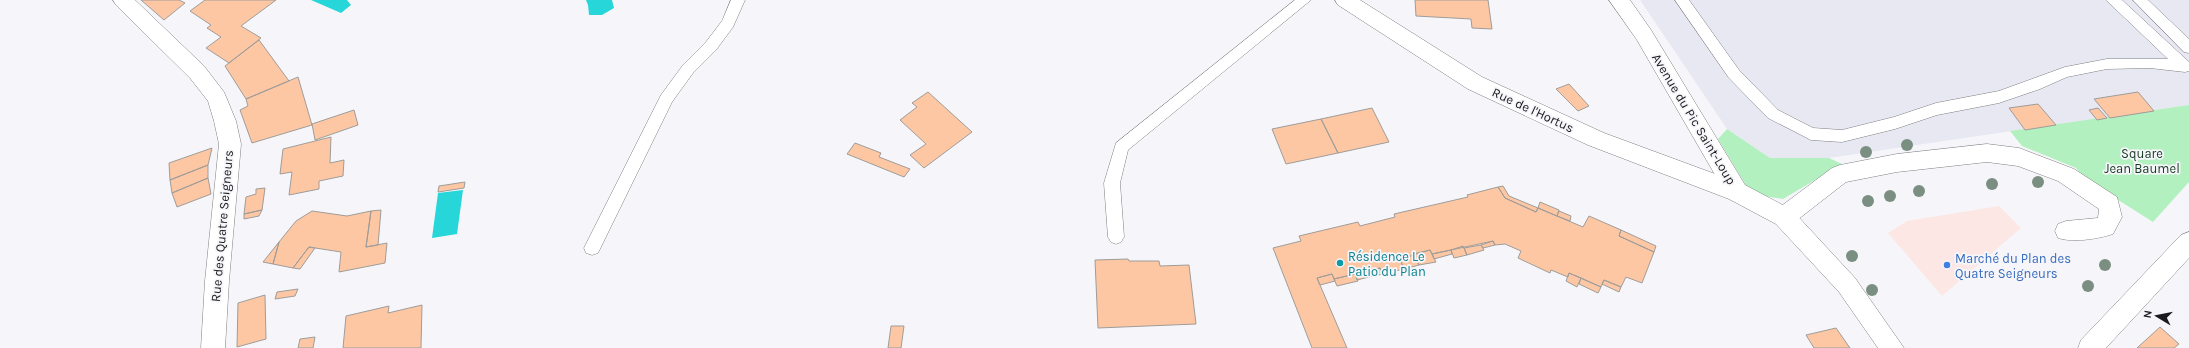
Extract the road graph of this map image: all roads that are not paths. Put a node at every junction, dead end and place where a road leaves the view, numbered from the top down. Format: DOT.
graph roads {
  1 [pos="123,0"];
  2 [pos="738,0"];
  3 [pos="1304,0"];
  4 [pos="1345,0"];
  5 [pos="1619,0"];
  6 [pos="1682,0"];
  7 [pos="2113,0"];
  8 [pos="2140,0"];
  9 [pos="2189,48"];
  10 [pos="2186,68"];
  11 [pos="1736,192"];
  12 [pos="1784,217"];
  13 [pos="2066,231"];
  14 [pos="1116,237"];
  15 [pos="2189,242"];
  16 [pos="592,248"];
  17 [pos="213,348"];
  18 [pos="1892,348"];
  19 [pos="2090,348"];
  1 -- 17 [label="street, Rue des Quatre Seigneurs"];
  2 -- 16 [label="lane"];
  3 -- 14 [label="lane"];
  4 -- 11 [label="street, Rue de l'Hortus"];
  5 -- 11 [label="street, Avenue du Pic Saint-Loup"];
  6 -- 10 [label="lane"];
  7 -- 10 [label="lane"];
  8 -- 9 [label="lane"];
  11 -- 12 [label="street, Avenue du Pic Saint-Loup"];
  12 -- 13 [label="street"];
  12 -- 18 [label="street, Avenue du Pic Saint-Loup"];
  15 -- 19 [label="street"];
}
